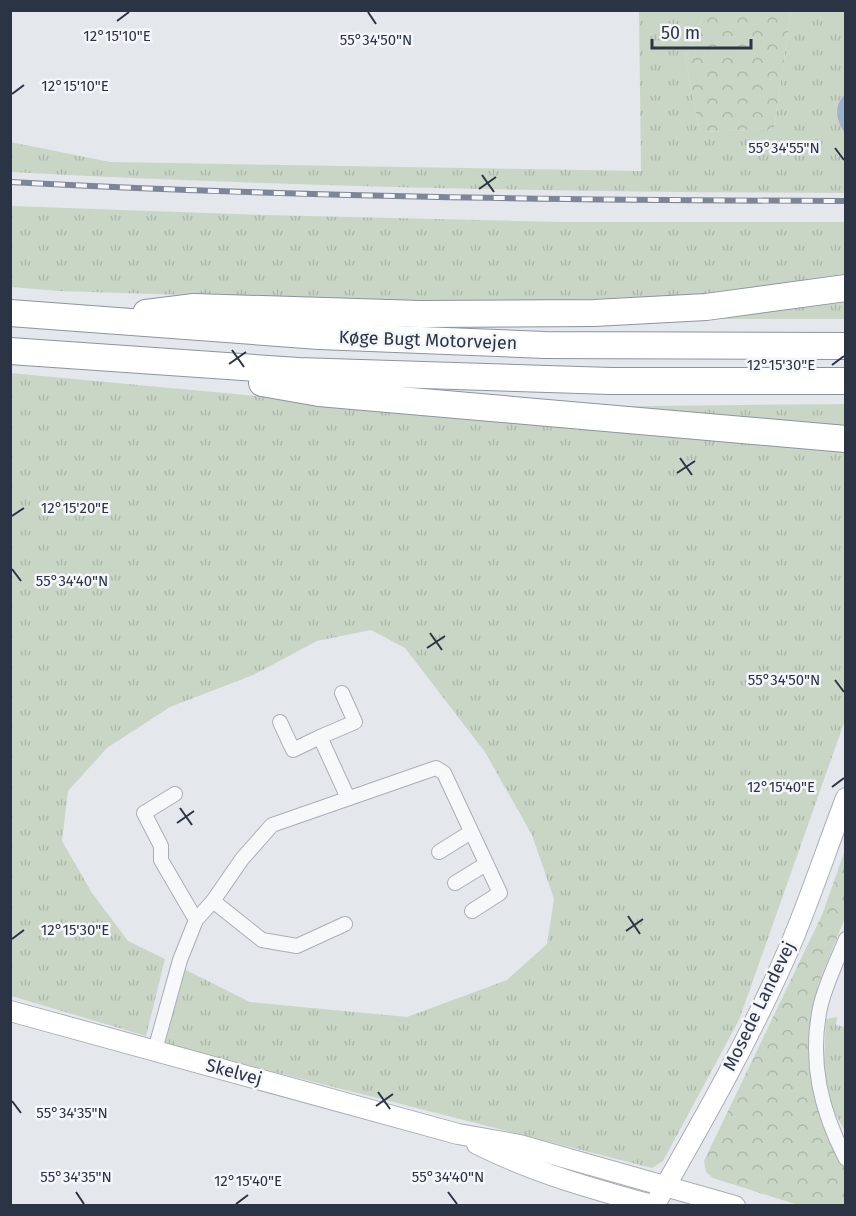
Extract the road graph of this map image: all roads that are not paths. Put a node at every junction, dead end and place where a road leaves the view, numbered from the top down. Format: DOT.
graph roads {
  1 [pos="846,288"];
  2 [pos="10,313"];
  3 [pos="93,320"];
  4 [pos="846,346"];
  5 [pos="10,351"];
  6 [pos="135,361"];
  7 [pos="846,381"];
  8 [pos="846,440"];
  9 [pos="342,693"];
  10 [pos="280,722"];
  11 [pos="320,737"];
  12 [pos="175,794"];
  13 [pos="348,798"];
  14 [pos="846,798"];
  15 [pos="471,832"];
  16 [pos="439,852"];
  17 [pos="486,864"];
  18 [pos="455,883"];
  19 [pos="213,901"];
  20 [pos="472,911"];
  21 [pos="196,920"];
  22 [pos="345,924"];
  23 [pos="846,939"];
  24 [pos="10,1011"];
  25 [pos="155,1050"];
  26 [pos="458,1134"];
  27 [pos="846,1159"];
  28 [pos="665,1187"];
  29 [pos="655,1205"];
  30 [pos="735,1206"];
  1 -- 3 [label="highway"];
  2 -- 3 [label="highway, Køge Bugt Motorvejen"];
  3 -- 4 [label="highway, Køge Bugt Motorvejen"];
  5 -- 6 [label="highway, Køge Bugt Motorvejen"];
  6 -- 7 [label="highway, Køge Bugt Motorvejen"];
  6 -- 8 [label="highway"];
  9 -- 11 [label="street"];
  10 -- 11 [label="street"];
  11 -- 13 [label="street"];
  12 -- 21 [label="street"];
  13 -- 15 [label="street"];
  13 -- 19 [label="street"];
  14 -- 28 [label="street, Mosede Landevej"];
  15 -- 16 [label="street"];
  15 -- 17 [label="street"];
  17 -- 18 [label="street"];
  17 -- 20 [label="street"];
  19 -- 21 [label="street"];
  19 -- 22 [label="street"];
  21 -- 25 [label="street"];
  23 -- 27 [label="street"];
  24 -- 25 [label="street, Skelvej"];
  25 -- 26 [label="street, Skelvej"];
  26 -- 28 [label="street, Skelvej"];
  26 -- 29 [label="street, Skelvej"];
  28 -- 29 [label="street, Mosede Landevej"];
  28 -- 30 [label="street, Skelvej"];
}
